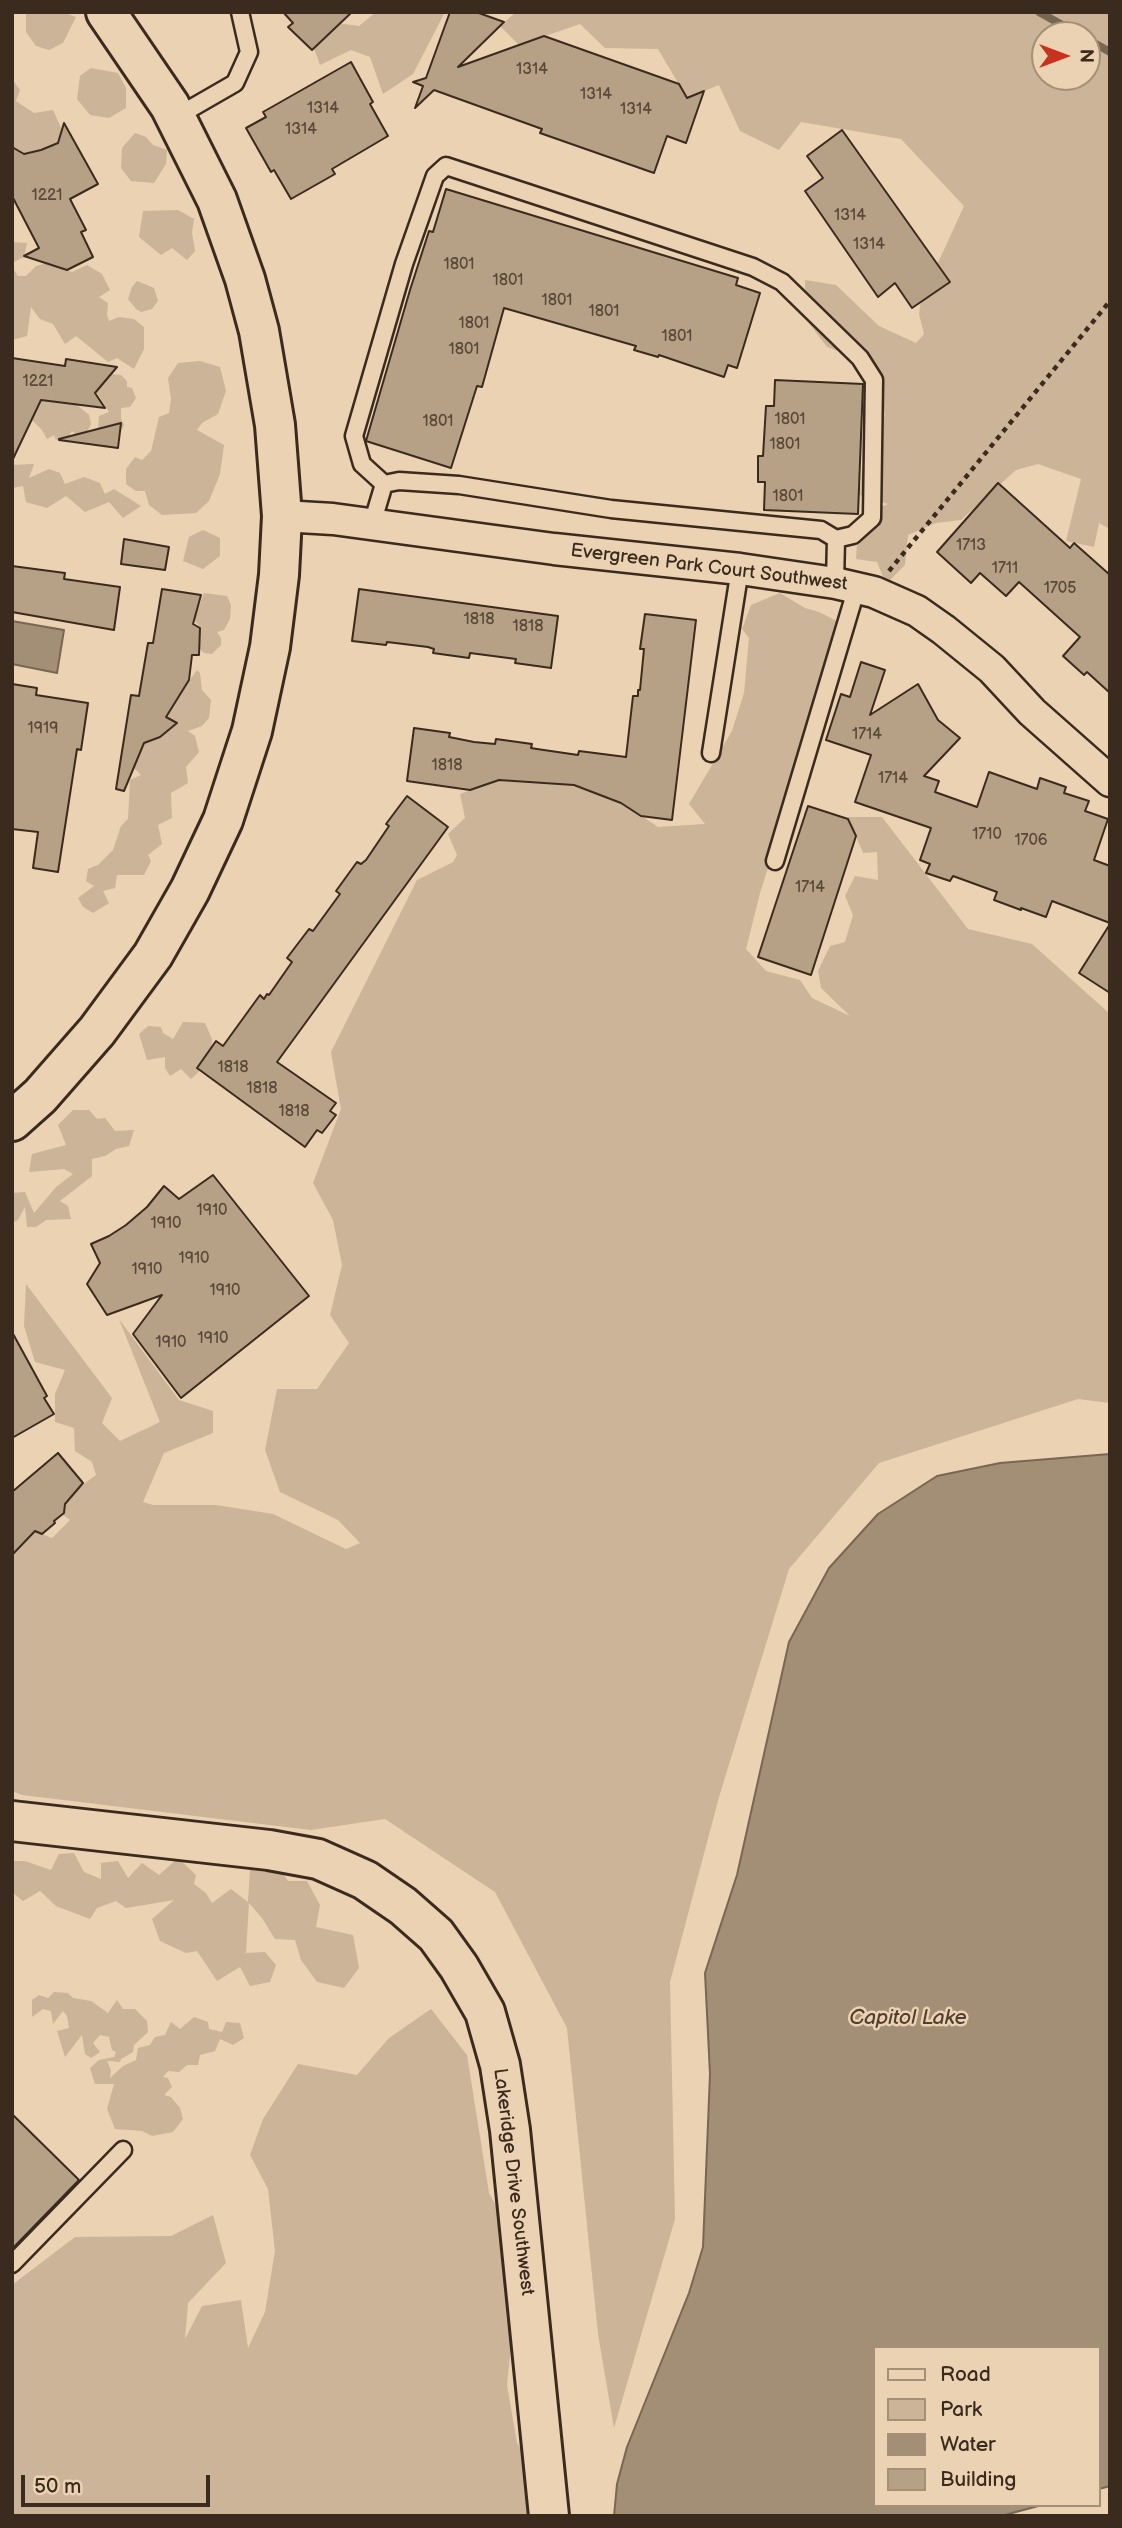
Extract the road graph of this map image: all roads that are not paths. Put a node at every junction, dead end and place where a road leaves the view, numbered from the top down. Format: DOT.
graph roads {
  1 [pos="106,12"];
  2 [pos="240,12"];
  3 [pos="176,117"];
  4 [pos="384,484"];
  5 [pos="282,516"];
  6 [pos="372,524"];
  7 [pos="836,539"];
  8 [pos="740,569"];
  9 [pos="855,587"];
  10 [pos="710,753"];
  11 [pos="1110,781"];
  12 [pos="775,861"];
  13 [pos="12,1121"];
  14 [pos="12,1821"];
  15 [pos="122,2150"];
  16 [pos="12,2264"];
  17 [pos="549,2516"];
  1 -- 3 [label="street"];
  2 -- 3 [label="lane"];
  3 -- 5 [label="street"];
  4 -- 6 [label="lane"];
  4 -- 7 [label="lane"];
  4 -- 7 [label="lane"];
  5 -- 6 [label="street, Evergreen Park Court Southwest"];
  5 -- 13 [label="street"];
  6 -- 8 [label="street, Evergreen Park Court Southwest"];
  7 -- 9 [label="lane"];
  8 -- 9 [label="street, Evergreen Park Court Southwest"];
  8 -- 10 [label="lane"];
  9 -- 11 [label="street, Evergreen Park Court Southwest"];
  9 -- 12 [label="lane"];
  14 -- 17 [label="street, Lakeridge Drive Southwest"];
  15 -- 16 [label="lane"];
}
